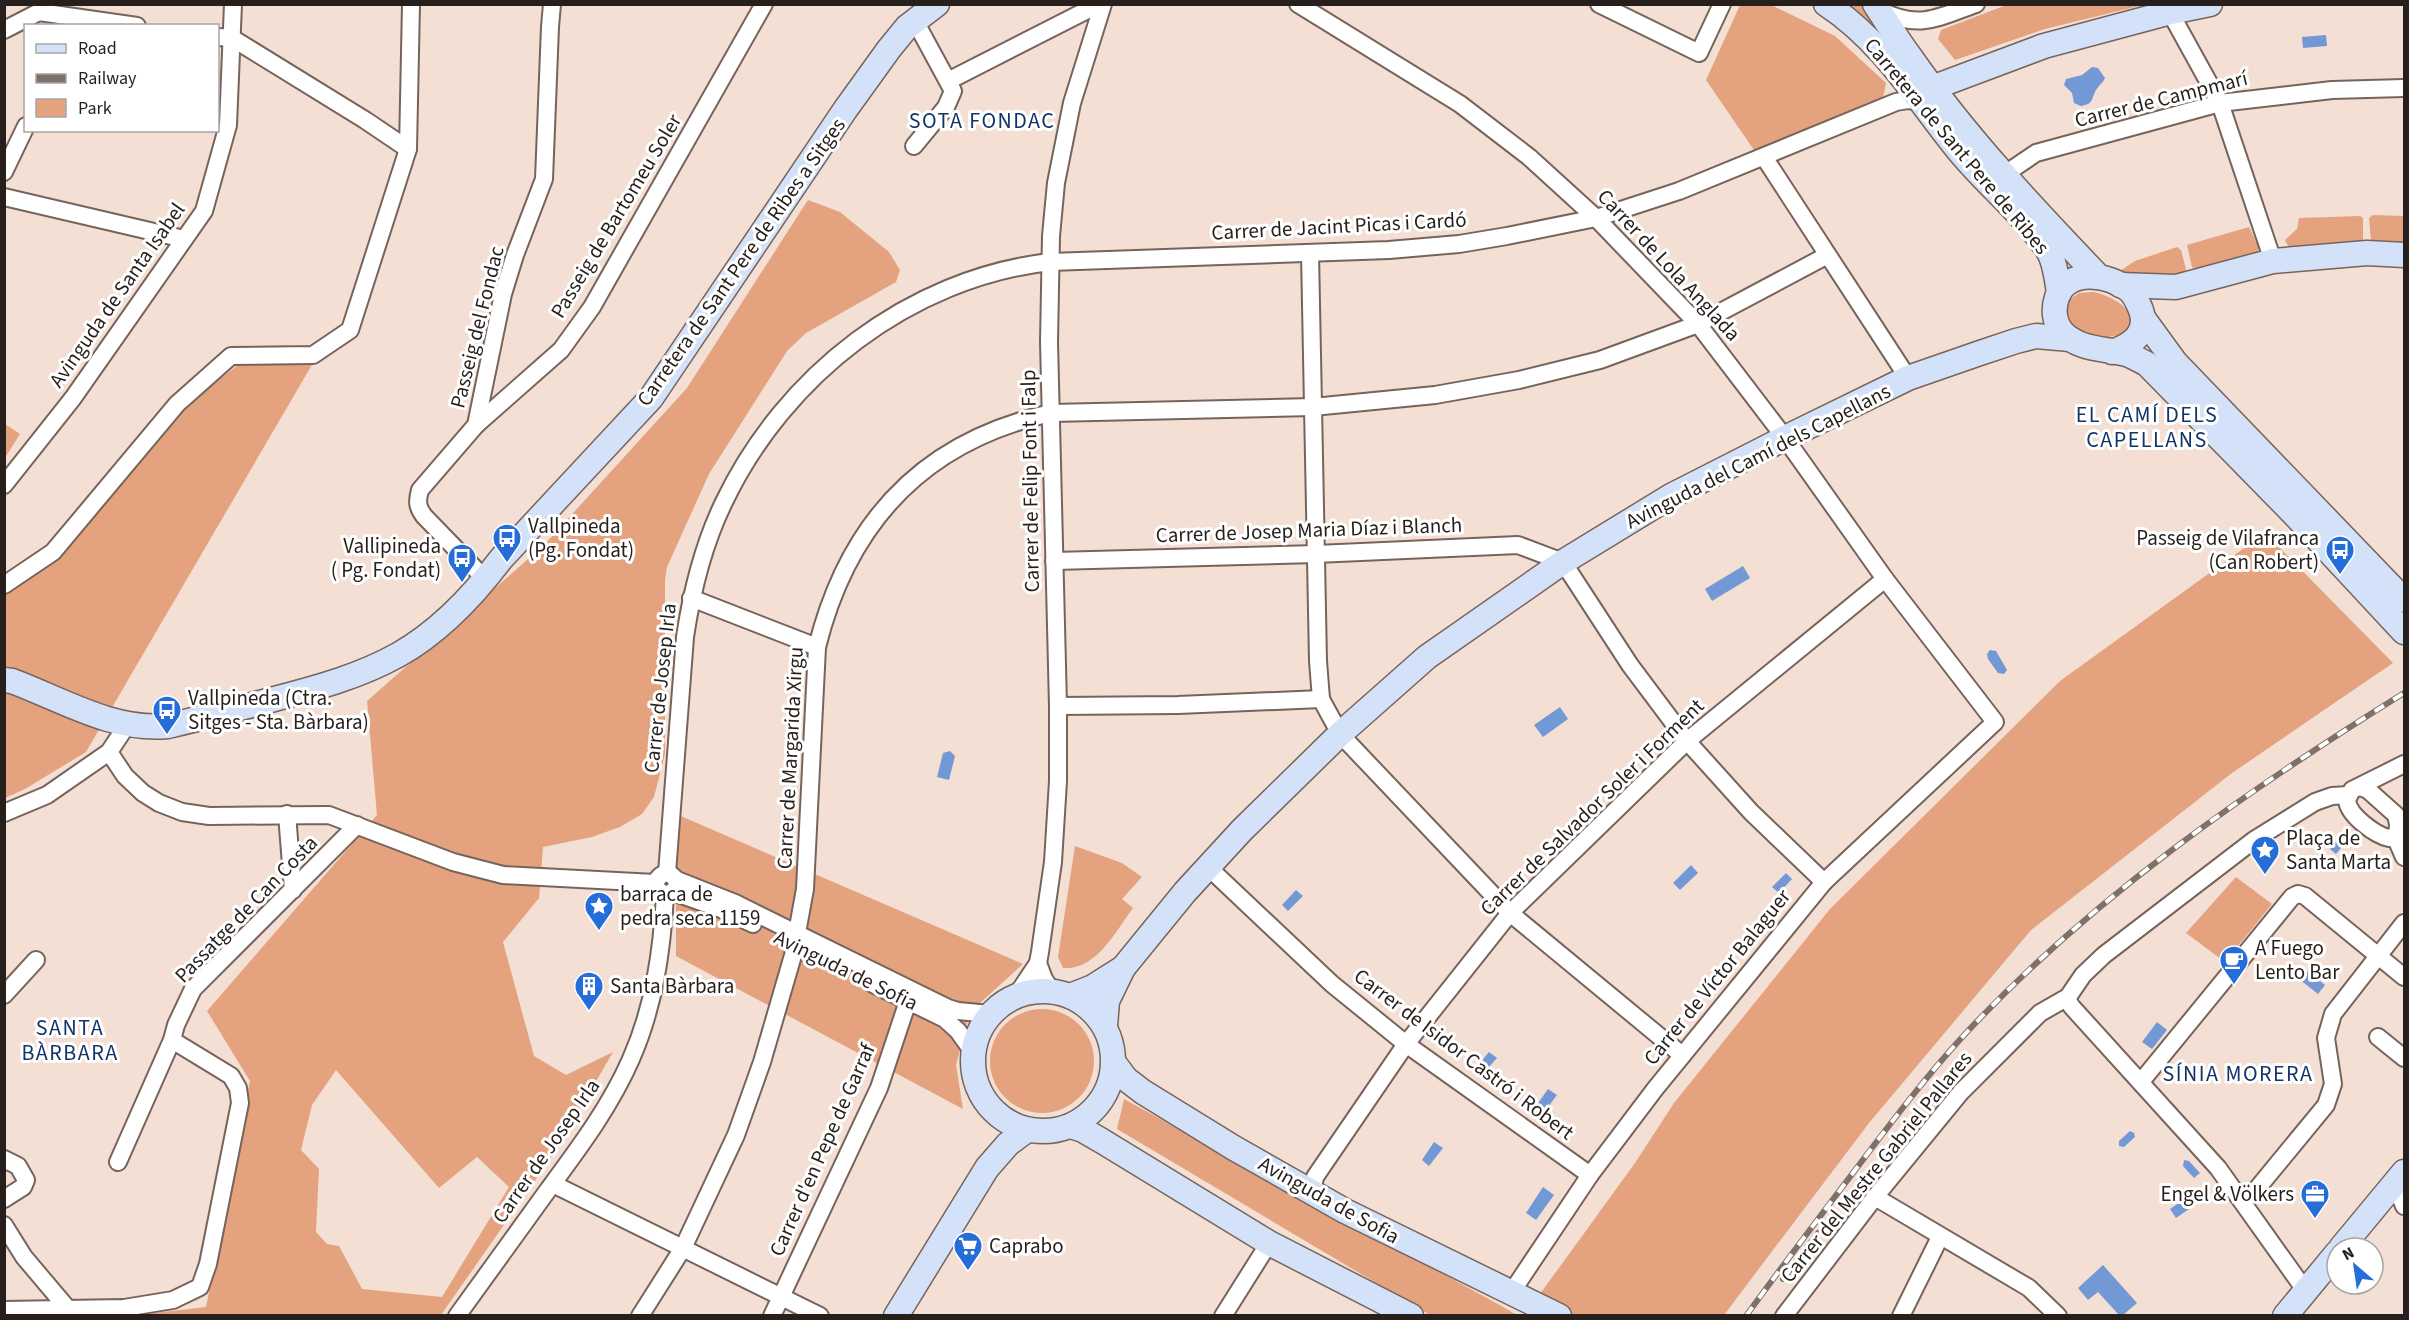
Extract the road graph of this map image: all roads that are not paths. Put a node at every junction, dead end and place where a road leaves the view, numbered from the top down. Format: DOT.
graph roads {
  1 [pos="233,4"];
  2 [pos="411,4"];
  3 [pos="552,4"];
  4 [pos="764,4"];
  5 [pos="937,4"];
  6 [pos="1098,4"];
  7 [pos="1103,4"];
  8 [pos="1298,4"];
  9 [pos="1599,4"];
  10 [pos="1722,4"];
  11 [pos="1976,4"];
  12 [pos="2210,4"];
  13 [pos="1825,6"];
  14 [pos="1877,7"];
  15 [pos="2168,8"];
  16 [pos="39,14"];
  17 [pos="915,21"];
  18 [pos="120,24"];
  19 [pos="4,30"];
  20 [pos="225,37"];
  21 [pos="1902,76"];
  22 [pos="948,81"];
  23 [pos="2404,88"];
  24 [pos="1929,96"];
  25 [pos="1896,102"];
  26 [pos="2220,103"];
  27 [pos="24,130"];
  28 [pos="914,146"];
  29 [pos="408,149"];
  30 [pos="1764,157"];
  31 [pos="4,172"];
  32 [pos="2005,174"];
  33 [pos="4,197"];
  34 [pos="1596,218"];
  35 [pos="184,239"];
  36 [pos="1310,253"];
  37 [pos="1826,255"];
  38 [pos="2404,255"];
  39 [pos="2273,261"];
  40 [pos="1050,262"];
  41 [pos="2109,281"];
  42 [pos="2176,287"];
  43 [pos="2056,302"];
  44 [pos="2142,316"];
  45 [pos="1698,324"];
  46 [pos="2070,339"];
  47 [pos="2016,340"];
  48 [pos="2112,352"];
  49 [pos="1908,378"];
  50 [pos="1313,407"];
  51 [pos="1051,413"];
  52 [pos="476,425"];
  53 [pos="1785,438"];
  54 [pos="4,485"];
  55 [pos="1316,554"];
  56 [pos="1054,561"];
  57 [pos="1563,562"];
  58 [pos="485,579"];
  59 [pos="1885,579"];
  60 [pos="4,585"];
  61 [pos="691,598"];
  62 [pos="2404,600"];
  63 [pos="2404,632"];
  64 [pos="817,648"];
  65 [pos="4,680"];
  66 [pos="1321,699"];
  67 [pos="1058,706"];
  68 [pos="1995,722"];
  69 [pos="127,725"];
  70 [pos="1340,734"];
  71 [pos="1686,741"];
  72 [pos="109,752"];
  73 [pos="2399,767"];
  74 [pos="2354,791"];
  75 [pos="2390,808"];
  76 [pos="4,813"];
  77 [pos="287,814"];
  78 [pos="357,825"];
  79 [pos="2397,835"];
  80 [pos="2404,857"];
  81 [pos="1208,867"];
  82 [pos="1824,882"];
  83 [pos="667,884"];
  84 [pos="293,890"];
  85 [pos="1510,913"];
  86 [pos="2404,923"];
  87 [pos="796,939"];
  88 [pos="2379,956"];
  89 [pos="36,960"];
  90 [pos="1038,963"];
  91 [pos="1123,968"];
  92 [pos="2404,977"];
  93 [pos="4,994"];
  94 [pos="1061,994"];
  95 [pos="1016,996"];
  96 [pos="2068,997"];
  97 [pos="908,1001"];
  98 [pos="990,1014"];
  99 [pos="1104,1026"];
  100 [pos="2378,1037"];
  101 [pos="172,1041"];
  102 [pos="1406,1044"];
  103 [pos="973,1052"];
  104 [pos="1682,1055"];
  105 [pos="2404,1058"];
  106 [pos="1114,1063"];
  107 [pos="2142,1084"];
  108 [pos="990,1109"];
  109 [pos="1071,1126"];
  110 [pos="1027,1130"];
  111 [pos="4,1159"];
  112 [pos="118,1162"];
  113 [pos="987,1168"];
  114 [pos="1590,1175"];
  115 [pos="553,1184"];
  116 [pos="2401,1187"];
  117 [pos="1312,1193"];
  118 [pos="2238,1195"];
  119 [pos="1875,1197"];
  120 [pos="4,1199"];
  121 [pos="4,1225"];
  122 [pos="2353,1236"];
  123 [pos="1940,1237"];
  124 [pos="1269,1243"];
  125 [pos="683,1248"];
  126 [pos="2325,1267"];
  127 [pos="2305,1290"];
  128 [pos="1511,1293"];
  129 [pos="781,1296"];
  130 [pos="68,1309"];
  131 [pos="4,1310"];
  132 [pos="1789,1314"];
  133 [pos="2054,1314"];
  134 [pos="457,1316"];
  135 [pos="640,1316"];
  136 [pos="772,1316"];
  137 [pos="820,1316"];
  138 [pos="896,1316"];
  139 [pos="1223,1316"];
  140 [pos="1411,1316"];
  141 [pos="1559,1316"];
  142 [pos="1901,1316"];
  143 [pos="2285,1316"];
  1 -- 20 [label="street, Avinguda de Santa Isabel"];
  2 -- 29 [label="street"];
  3 -- 52 [label="street, Passeig del Fondac"];
  4 -- 52 [label="street, Passeig de Bartomeu Soler"];
  5 -- 17 [label="street, Carretera de Sant Pere de Ribes a Sitges"];
  6 -- 22 [label="street"];
  7 -- 40 [label="street, Carrer de Felip Font i Falp"];
  8 -- 34 [label="street, Carrer de Lola Anglada"];
  9 -- 10 [label="street"];
  11 -- 14 [label="street"];
  12 -- 15 [label="street"];
  13 -- 21 [label="street, Carretera de Sant Pere de Ribes"];
  14 -- 24 [label="street, Carretera de Sant Pere de Ribes"];
  15 -- 24 [label="street"];
  15 -- 26 [label="street"];
  16 -- 18 [label="street"];
  16 -- 19 [label="street"];
  17 -- 22 [label="street"];
  17 -- 58 [label="street, Carretera de Sant Pere de Ribes a Sitges"];
  20 -- 29 [label="street"];
  20 -- 35 [label="street, Avinguda de Santa Isabel"];
  21 -- 24 [label="street, Carretera de Sant Pere de Ribes"];
  21 -- 25 [label="street"];
  22 -- 28 [label="street"];
  23 -- 26 [label="street, Carrer de Campmarí"];
  24 -- 25 [label="street, Carrer de Jacint Picas i Cardó"];
  24 -- 32 [label="street, Carretera de Sant Pere de Ribes"];
  24 -- 43 [label="street, Carretera de Sant Pere de Ribes"];
  25 -- 30 [label="street, Carrer de Jacint Picas i Cardó"];
  26 -- 32 [label="street, Carrer de Campmarí"];
  26 -- 39 [label="street"];
  27 -- 31 [label="street"];
  29 -- 60 [label="street"];
  30 -- 34 [label="street, Carrer de Jacint Picas i Cardó"];
  30 -- 37 [label="street"];
  32 -- 41 [label="street, Carretera de Sant Pere de Ribes"];
  33 -- 35 [label="street"];
  34 -- 36 [label="street, Carrer de Jacint Picas i Cardó"];
  34 -- 45 [label="street, Carrer de Lola Anglada"];
  35 -- 54 [label="street, Avinguda de Santa Isabel"];
  36 -- 40 [label="street, Carrer de Jacint Picas i Cardó"];
  36 -- 50 [label="street"];
  37 -- 45 [label="street, Carrer de Margarida Xirgu"];
  37 -- 49 [label="street"];
  38 -- 39 [label="street"];
  39 -- 42 [label="street"];
  40 -- 51 [label="street, Carrer de Felip Font i Falp"];
  40 -- 61 [label="street, Carrer de Josep Irla"];
  41 -- 42 [label="street"];
  41 -- 43 [label="street"];
  41 -- 44 [label="street"];
  42 -- 44 [label="street"];
  43 -- 46 [label="street"];
  43 -- 47 [label="street, Avinguda del Camí dels Capellans"];
  44 -- 48 [label="street"];
  44 -- 62 [label="street"];
  45 -- 50 [label="street, Carrer de Margarida Xirgu"];
  45 -- 53 [label="street, Carrer de Lola Anglada"];
  46 -- 47 [label="street, Avinguda del Camí dels Capellans"];
  46 -- 48 [label="street"];
  47 -- 49 [label="street, Avinguda del Camí dels Capellans"];
  48 -- 63 [label="street"];
  49 -- 53 [label="street, Avinguda del Camí dels Capellans"];
  50 -- 51 [label="street, Carrer de Margarida Xirgu"];
  50 -- 55 [label="street"];
  51 -- 56 [label="street, Carrer de Felip Font i Falp"];
  51 -- 64 [label="street, Carrer de Margarida Xirgu"];
  52 -- 58 [label="street, Passeig del Fondac"];
  53 -- 57 [label="street, Avinguda del Camí dels Capellans"];
  53 -- 59 [label="street, Carrer de Lola Anglada"];
  55 -- 56 [label="street, Carrer de Josep Maria Díaz i Blanch"];
  55 -- 57 [label="street, Carrer de Josep Maria Díaz i Blanch"];
  55 -- 66 [label="street"];
  56 -- 67 [label="street, Carrer de Felip Font i Falp"];
  57 -- 70 [label="street, Avinguda del Camí dels Capellans"];
  57 -- 71 [label="street"];
  58 -- 69 [label="street, Carretera de Sant Pere de Ribes a Sitges"];
  59 -- 68 [label="street, Carrer de Lola Anglada"];
  59 -- 71 [label="street, Carrer de Salvador Soler i Forment"];
  61 -- 64 [label="street"];
  61 -- 83 [label="street, Carrer de Josep Irla"];
  64 -- 87 [label="street, Carrer de Margarida Xirgu"];
  65 -- 69 [label="street, Carretera de Sant Pere de Ribes a Sitges"];
  66 -- 67 [label="street"];
  66 -- 70 [label="street"];
  67 -- 90 [label="street, Carrer de Felip Font i Falp"];
  68 -- 82 [label="street, Carrer de Víctor Balaguer"];
  69 -- 72 [label="street"];
  70 -- 81 [label="street, Avinguda del Camí dels Capellans"];
  70 -- 85 [label="street"];
  71 -- 82 [label="street"];
  71 -- 85 [label="street, Carrer de Salvador Soler i Forment"];
  72 -- 76 [label="street"];
  72 -- 77 [label="street, Avinguda de Sofia"];
  73 -- 74 [label="street, Carrer del Mestre Gabriel Pallares"];
  73 -- 75 [label="street"];
  74 -- 75 [label="street"];
  74 -- 79 [label="street"];
  74 -- 96 [label="street, Carrer del Mestre Gabriel Pallares"];
  75 -- 79 [label="street"];
  77 -- 78 [label="street, Avinguda de Sofia"];
  77 -- 84 [label="street"];
  78 -- 83 [label="street, Avinguda de Sofia"];
  78 -- 84 [label="street, Passatge de Can Costa"];
  79 -- 80 [label="street"];
  81 -- 91 [label="street, Avinguda del Camí dels Capellans"];
  81 -- 102 [label="street, Carrer de Isidor Castró i Robert"];
  82 -- 104 [label="street, Carrer de Víctor Balaguer"];
  83 -- 87 [label="street, Avinguda de Sofia"];
  83 -- 115 [label="street, Carrer de Josep Irla"];
  84 -- 101 [label="street, Passatge de Can Costa"];
  85 -- 102 [label="street, Carrer de Salvador Soler i Forment"];
  85 -- 104 [label="street"];
  86 -- 88 [label="street"];
  87 -- 97 [label="street, Avinguda de Sofia"];
  87 -- 98 [label="street, Avinguda de Sofia"];
  87 -- 125 [label="street, Carrer de Margarida Xirgu"];
  88 -- 92 [label="street"];
  88 -- 107 [label="street"];
  88 -- 118 [label="street"];
  89 -- 93 [label="street"];
  90 -- 94 [label="street"];
  90 -- 95 [label="street, Carrer de Felip Font i Falp"];
  91 -- 94 [label="street, Avinguda del Camí dels Capellans"];
  91 -- 99 [label="street, Avinguda del Camí dels Capellans"];
  94 -- 95 [label="street"];
  94 -- 99 [label="street"];
  95 -- 98 [label="street"];
  96 -- 107 [label="street"];
  96 -- 119 [label="street, Carrer del Mestre Gabriel Pallares"];
  97 -- 103 [label="street, Avinguda de Sofia"];
  97 -- 129 [label="street, Carrer d'en Pepe de Garraf"];
  98 -- 103 [label="street"];
  99 -- 106 [label="street"];
  100 -- 105 [label="street"];
  101 -- 112 [label="street, Passatge de Can Costa"];
  101 -- 130 [label="street"];
  102 -- 114 [label="street, Carrer de Isidor Castró i Robert"];
  102 -- 117 [label="street, Carrer de Salvador Soler i Forment"];
  103 -- 108 [label="street"];
  104 -- 114 [label="street, Carrer de Víctor Balaguer"];
  106 -- 109 [label="street"];
  106 -- 117 [label="street, Avinguda de Sofia"];
  107 -- 118 [label="street"];
  108 -- 110 [label="street"];
  108 -- 113 [label="street"];
  109 -- 110 [label="street"];
  109 -- 124 [label="street"];
  110 -- 113 [label="street"];
  111 -- 120 [label="street"];
  113 -- 138 [label="street"];
  114 -- 128 [label="street, Carrer de Víctor Balaguer"];
  115 -- 125 [label="street"];
  115 -- 134 [label="street, Carrer de Josep Irla"];
  116 -- 122 [label="street"];
  117 -- 128 [label="street, Avinguda de Sofia"];
  118 -- 127 [label="street"];
  119 -- 123 [label="street"];
  119 -- 132 [label="street, Carrer del Mestre Gabriel Pallares"];
  121 -- 130 [label="street"];
  123 -- 133 [label="street"];
  123 -- 142 [label="street"];
  124 -- 139 [label="street"];
  124 -- 140 [label="street"];
  125 -- 129 [label="street"];
  125 -- 135 [label="street, Carrer de Margarida Xirgu"];
  126 -- 127 [label="street"];
  127 -- 143 [label="street"];
  128 -- 141 [label="street, Avinguda de Sofia"];
  129 -- 136 [label="street, Carrer d'en Pepe de Garraf"];
  129 -- 137 [label="street"];
  130 -- 131 [label="street"];
}
